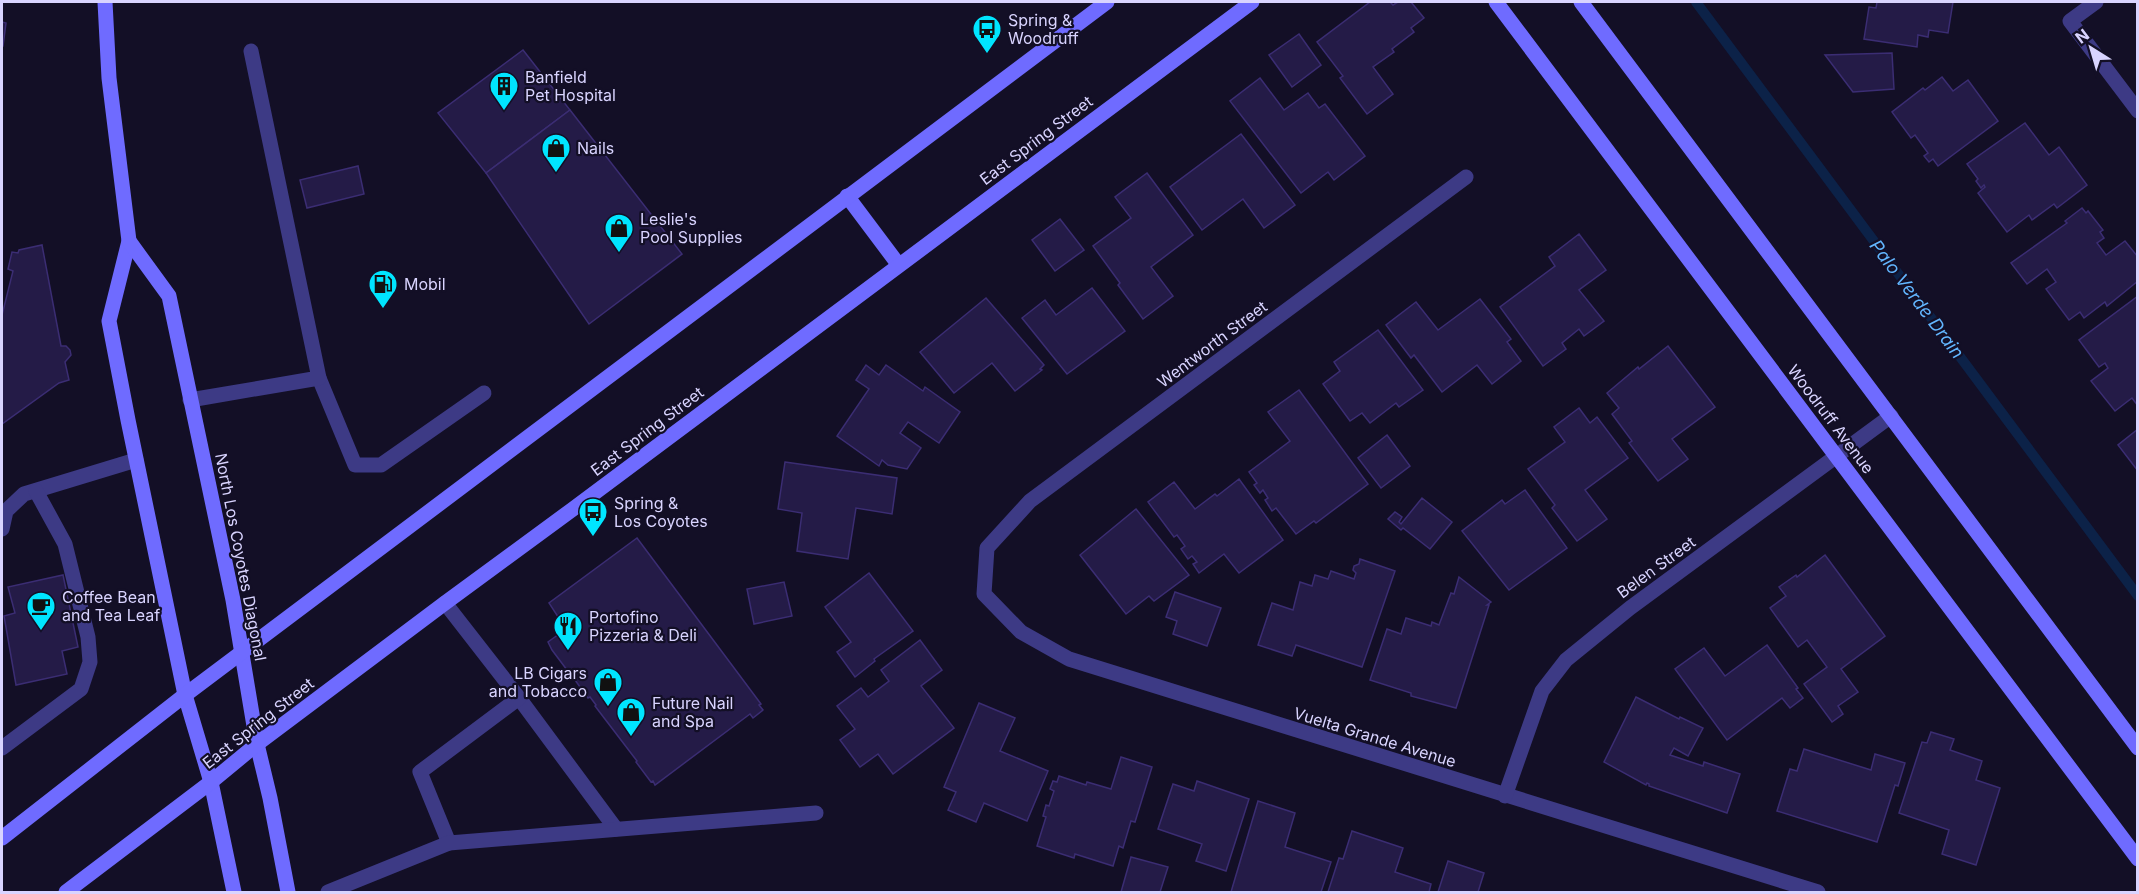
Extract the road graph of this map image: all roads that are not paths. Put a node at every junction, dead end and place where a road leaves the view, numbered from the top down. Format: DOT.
graph roads {
  1 [pos="105,2"];
  2 [pos="1107,2"];
  3 [pos="1252,2"];
  4 [pos="1496,2"];
  5 [pos="1581,2"];
  6 [pos="2096,2"];
  7 [pos="251,51"];
  8 [pos="2138,111"];
  9 [pos="1466,177"];
  10 [pos="847,196"];
  11 [pos="129,242"];
  12 [pos="898,264"];
  13 [pos="319,378"];
  14 [pos="484,393"];
  15 [pos="190,400"];
  16 [pos="1891,416"];
  17 [pos="1837,457"];
  18 [pos="136,460"];
  19 [pos="36,491"];
  20 [pos="2,529"];
  21 [pos="987,548"];
  22 [pos="444,603"];
  23 [pos="242,653"];
  24 [pos="185,695"];
  25 [pos="519,698"];
  26 [pos="257,744"];
  27 [pos="2,748"];
  28 [pos="2138,748"];
  29 [pos="211,782"];
  30 [pos="1505,796"];
  31 [pos="816,813"];
  32 [pos="616,829"];
  33 [pos="2,838"];
  34 [pos="449,843"];
  35 [pos="2138,859"];
  36 [pos="66,892"];
  37 [pos="234,892"];
  38 [pos="288,892"];
  39 [pos="328,892"];
  40 [pos="1818,892"];
  1 -- 11 [label="main road, North Los Coyotes Diagonal"];
  2 -- 10 [label="main road"];
  3 -- 12 [label="main road, East Spring Street"];
  4 -- 17 [label="main road, Woodruff Avenue"];
  5 -- 16 [label="main road"];
  6 -- 8 [label="street"];
  7 -- 13 [label="street"];
  9 -- 21 [label="street, Wentworth Street"];
  10 -- 12 [label="main road"];
  10 -- 23 [label="main road"];
  11 -- 15 [label="main road, North Los Coyotes Diagonal"];
  11 -- 18 [label="main road, North Los Coyotes Diagonal"];
  12 -- 22 [label="main road, East Spring Street"];
  13 -- 14 [label="street"];
  13 -- 15 [label="street"];
  15 -- 23 [label="main road, North Los Coyotes Diagonal"];
  16 -- 17 [label="street, Belen Street"];
  16 -- 28 [label="main road"];
  17 -- 30 [label="street, Belen Street"];
  17 -- 35 [label="main road, Woodruff Avenue"];
  18 -- 19 [label="street"];
  18 -- 24 [label="main road, North Los Coyotes Diagonal"];
  19 -- 20 [label="street"];
  19 -- 27 [label="street"];
  21 -- 30 [label="street, Vuelta Grande Avenue"];
  22 -- 25 [label="street"];
  22 -- 26 [label="main road, East Spring Street"];
  23 -- 24 [label="main road"];
  23 -- 26 [label="main road, North Los Coyotes Diagonal"];
  24 -- 29 [label="main road, North Los Coyotes Diagonal"];
  24 -- 33 [label="main road"];
  25 -- 32 [label="street"];
  25 -- 34 [label="street"];
  26 -- 29 [label="main road, East Spring Street"];
  26 -- 38 [label="main road, North Los Coyotes Diagonal"];
  29 -- 36 [label="main road, East Spring Street"];
  29 -- 37 [label="main road, North Los Coyotes Diagonal"];
  30 -- 40 [label="street, Vuelta Grande Avenue"];
  31 -- 32 [label="street"];
  32 -- 34 [label="street"];
  34 -- 39 [label="street"];
}
